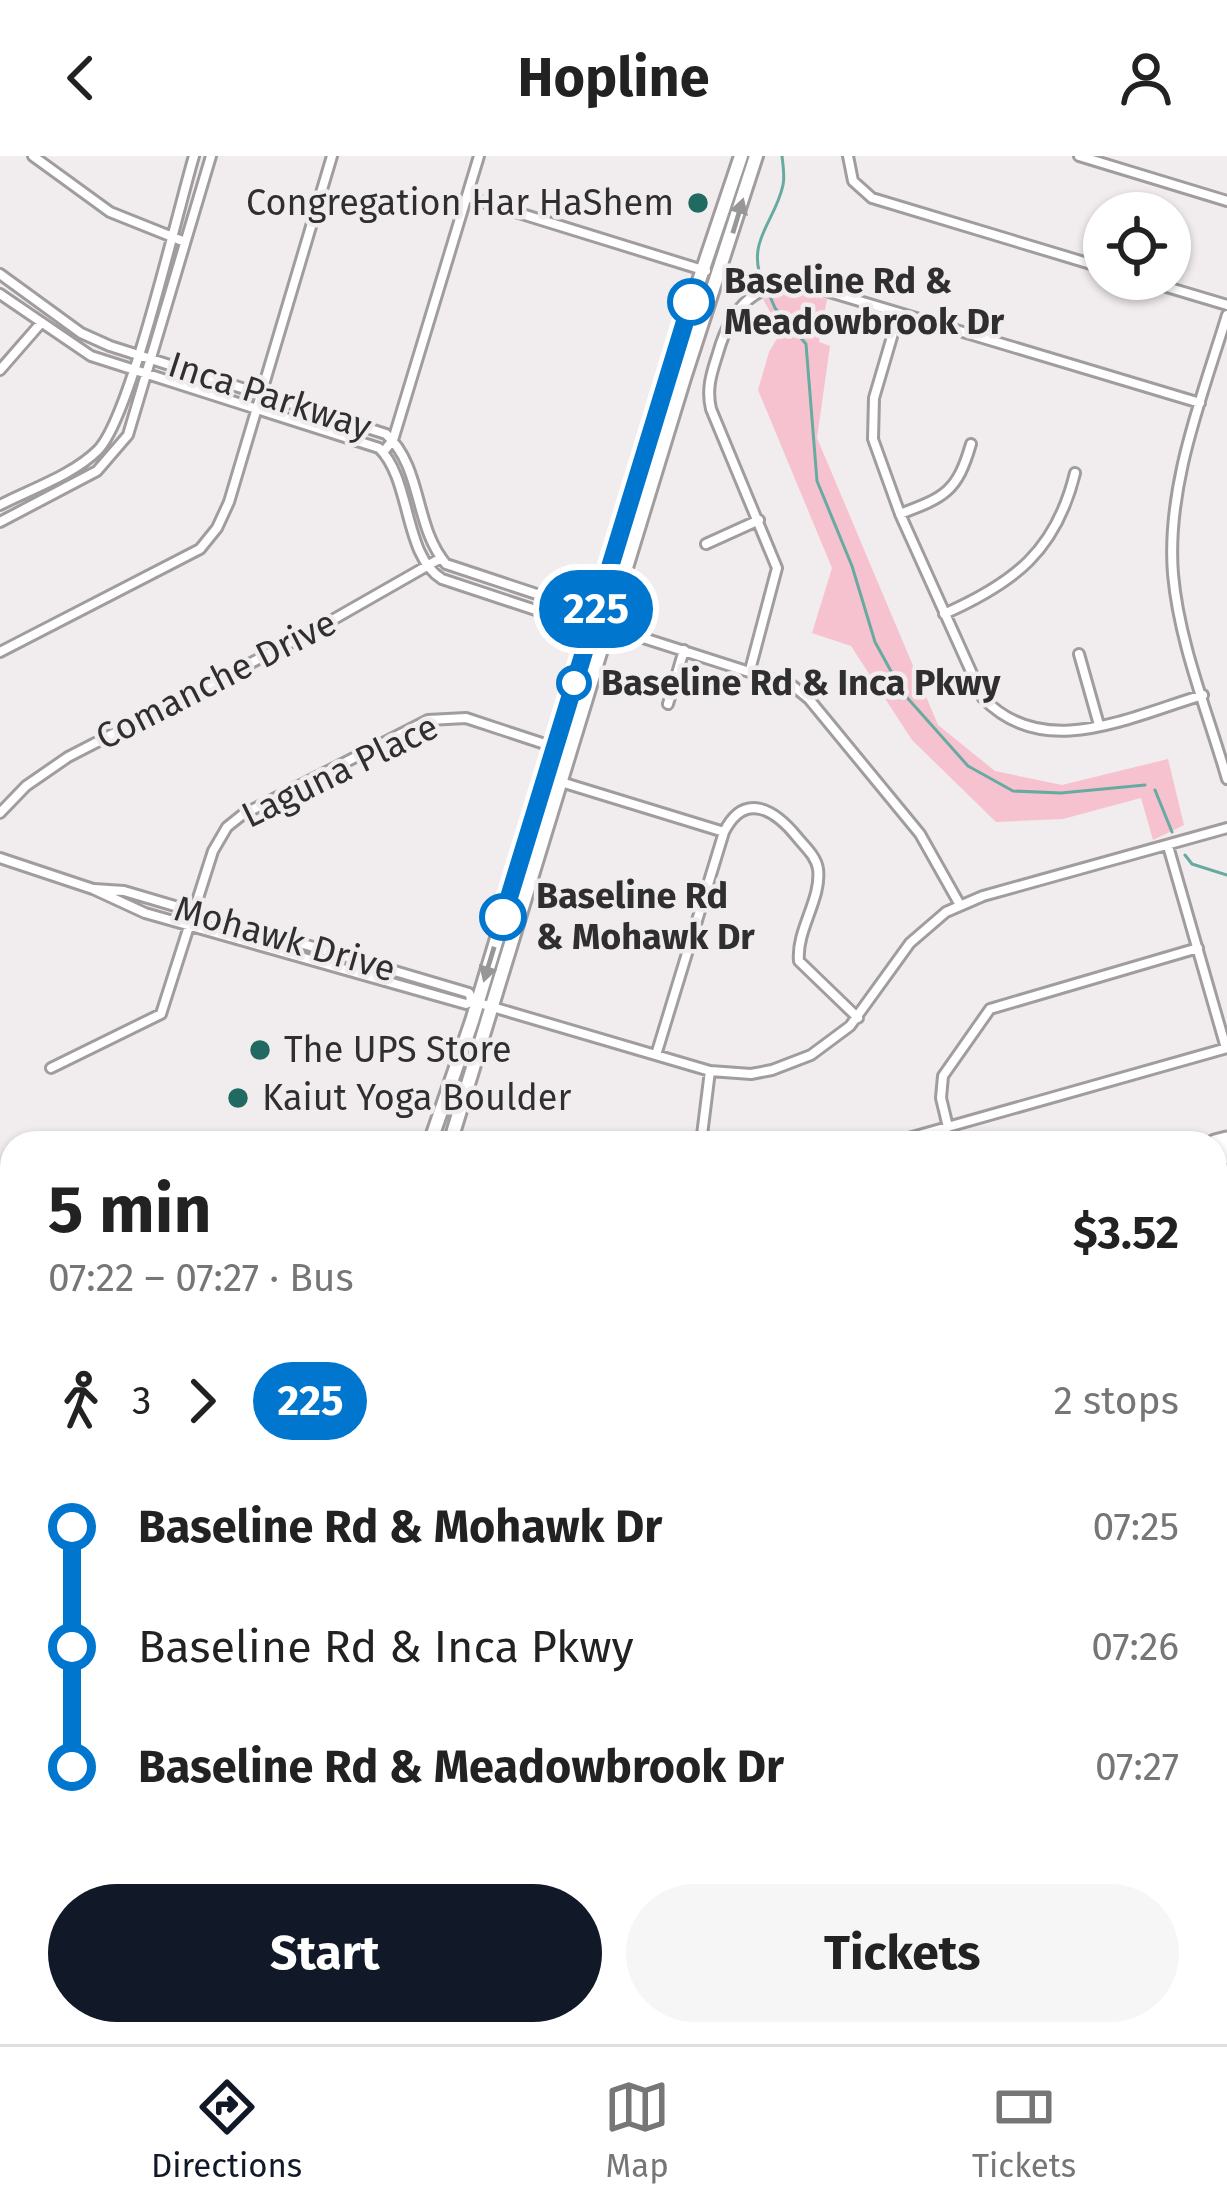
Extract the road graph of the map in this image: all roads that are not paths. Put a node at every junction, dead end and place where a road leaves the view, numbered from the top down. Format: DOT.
graph roads {
  1 [pos="33,156"];
  2 [pos="194,156"];
  3 [pos="211,156"];
  4 [pos="332,156"];
  5 [pos="479,156"];
  6 [pos="741,156"];
  7 [pos="756,156"];
  8 [pos="848,156"];
  9 [pos="1078,156"];
  10 [pos="466,197"];
  11 [pos="1227,201"];
  12 [pos="170,238"];
  13 [pos="185,242"];
  14 [pos="1083,262"];
  15 [pos="703,270"];
  16 [pos="0,274"];
  17 [pos="718,275"];
  18 [pos="0,294"];
  19 [pos="1191,294"];
  20 [pos="1227,305"];
  21 [pos="899,313"];
  22 [pos="1227,315"];
  23 [pos="41,323"];
  24 [pos="137,354"];
  25 [pos="151,358"];
  26 [pos="0,370"];
  27 [pos="133,370"];
  28 [pos="146,374"];
  29 [pos="261,393"];
  30 [pos="1199,403"];
  31 [pos="256,408"];
  32 [pos="393,440"];
  33 [pos="971,444"];
  34 [pos="384,452"];
  35 [pos="1075,472"];
  36 [pos="0,505"];
  37 [pos="900,514"];
  38 [pos="759,520"];
  39 [pos="0,522"];
  40 [pos="706,544"];
  41 [pos="441,559"];
  42 [pos="428,569"];
  43 [pos="944,614"];
  44 [pos="592,620"];
  45 [pos="609,627"];
  46 [pos="683,650"];
  47 [pos="0,652"];
  48 [pos="1079,654"];
  49 [pos="750,670"];
  50 [pos="1203,695"];
  51 [pos="668,704"];
  52 [pos="1099,725"];
  53 [pos="554,747"];
  54 [pos="1227,778"];
  55 [pos="561,782"];
  56 [pos="0,813"];
  57 [pos="1227,828"];
  58 [pos="724,832"];
  59 [pos="1168,846"];
  60 [pos="0,858"];
  61 [pos="93,889"];
  62 [pos="960,905"];
  63 [pos="194,912"];
  64 [pos="189,926"];
  65 [pos="1198,948"];
  66 [pos="475,1001"];
  67 [pos="493,1007"];
  68 [pos="858,1018"];
  69 [pos="1227,1048"];
  70 [pos="656,1055"];
  71 [pos="51,1069"];
  72 [pos="710,1071"];
  73 [pos="948,1127"];
  74 [pos="434,1131"];
  75 [pos="454,1131"];
  76 [pos="702,1131"];
  77 [pos="934,1131"];
  1 -- 12 [label="street"];
  2 -- 12 [label="street"];
  3 -- 13 [label="street"];
  4 -- 29 [label="street"];
  5 -- 10 [label="street"];
  6 -- 15 [label="main road"];
  17 -- 7 [label="main road, one-way"];
  8 -- 14 [label="street"];
  9 -- 11 [label="street"];
  10 -- 15 [label="street"];
  10 -- 32 [label="street"];
  12 -- 13 [label="street"];
  12 -- 24 [label="street"];
  13 -- 25 [label="street"];
  15 -- 17 [label="street"];
  15 -- 44 [label="main road"];
  16 -- 24 [label="street, Inca Parkway"];
  17 -- 45 [label="main road"];
  18 -- 23 [label="street, Inca Parkway"];
  19 -- 20 [label="street"];
  21 -- 30 [label="street"];
  21 -- 37 [label="street"];
  21 -- 38 [label="street"];
  22 -- 30 [label="street"];
  23 -- 26 [label="street"];
  23 -- 27 [label="street, Inca Parkway"];
  24 -- 25 [label="street, Inca Parkway"];
  24 -- 27 [label="street"];
  25 -- 28 [label="street"];
  25 -- 29 [label="street, Inca Parkway"];
  27 -- 28 [label="street, Inca Parkway"];
  27 -- 36 [label="street"];
  28 -- 31 [label="street, Inca Parkway"];
  28 -- 39 [label="street"];
  29 -- 31 [label="street"];
  29 -- 32 [label="street, Inca Parkway"];
  30 -- 50 [label="street"];
  31 -- 34 [label="street, Inca Parkway"];
  31 -- 47 [label="street"];
  32 -- 34 [label="street"];
  32 -- 41 [label="street, Inca Parkway"];
  33 -- 37 [label="street"];
  34 -- 42 [label="street, Inca Parkway"];
  35 -- 43 [label="street"];
  37 -- 43 [label="street"];
  38 -- 40 [label="street"];
  38 -- 49 [label="street"];
  41 -- 42 [label="street, Comanche Drive"];
  41 -- 44 [label="street"];
  42 -- 44 [label="street"];
  42 -- 56 [label="street, Comanche Drive"];
  43 -- 52 [label="street"];
  44 -- 45 [label="street"];
  44 -- 53 [label="main road"];
  45 -- 46 [label="street"];
  45 -- 55 [label="main road"];
  46 -- 49 [label="street"];
  46 -- 51 [label="street"];
  48 -- 52 [label="street"];
  49 -- 62 [label="street"];
  50 -- 52 [label="street"];
  50 -- 54 [label="street"];
  53 -- 63 [label="street, Laguna Place"];
  53 -- 66 [label="main road, one-way"];
  55 -- 58 [label="street"];
  55 -- 67 [label="main road"];
  57 -- 59 [label="street"];
  58 -- 68 [label="street"];
  58 -- 70 [label="street"];
  59 -- 62 [label="street"];
  59 -- 65 [label="street"];
  60 -- 61 [label="street, Mohawk Drive"];
  61 -- 63 [label="street, Mohawk Drive"];
  61 -- 64 [label="street, Mohawk Drive"];
  62 -- 68 [label="street"];
  63 -- 64 [label="street, Laguna Place"];
  63 -- 66 [label="street, Mohawk Drive"];
  64 -- 66 [label="street, Mohawk Drive"];
  64 -- 71 [label="street, Laguna Place"];
  65 -- 69 [label="street"];
  65 -- 73 [label="street"];
  66 -- 67 [label="street"];
  66 -- 74 [label="main road"];
  67 -- 70 [label="street"];
  67 -- 75 [label="main road"];
  68 -- 72 [label="street"];
  69 -- 73 [label="street"];
  70 -- 72 [label="street"];
  72 -- 76 [label="street"];
  73 -- 77 [label="street"];
}
